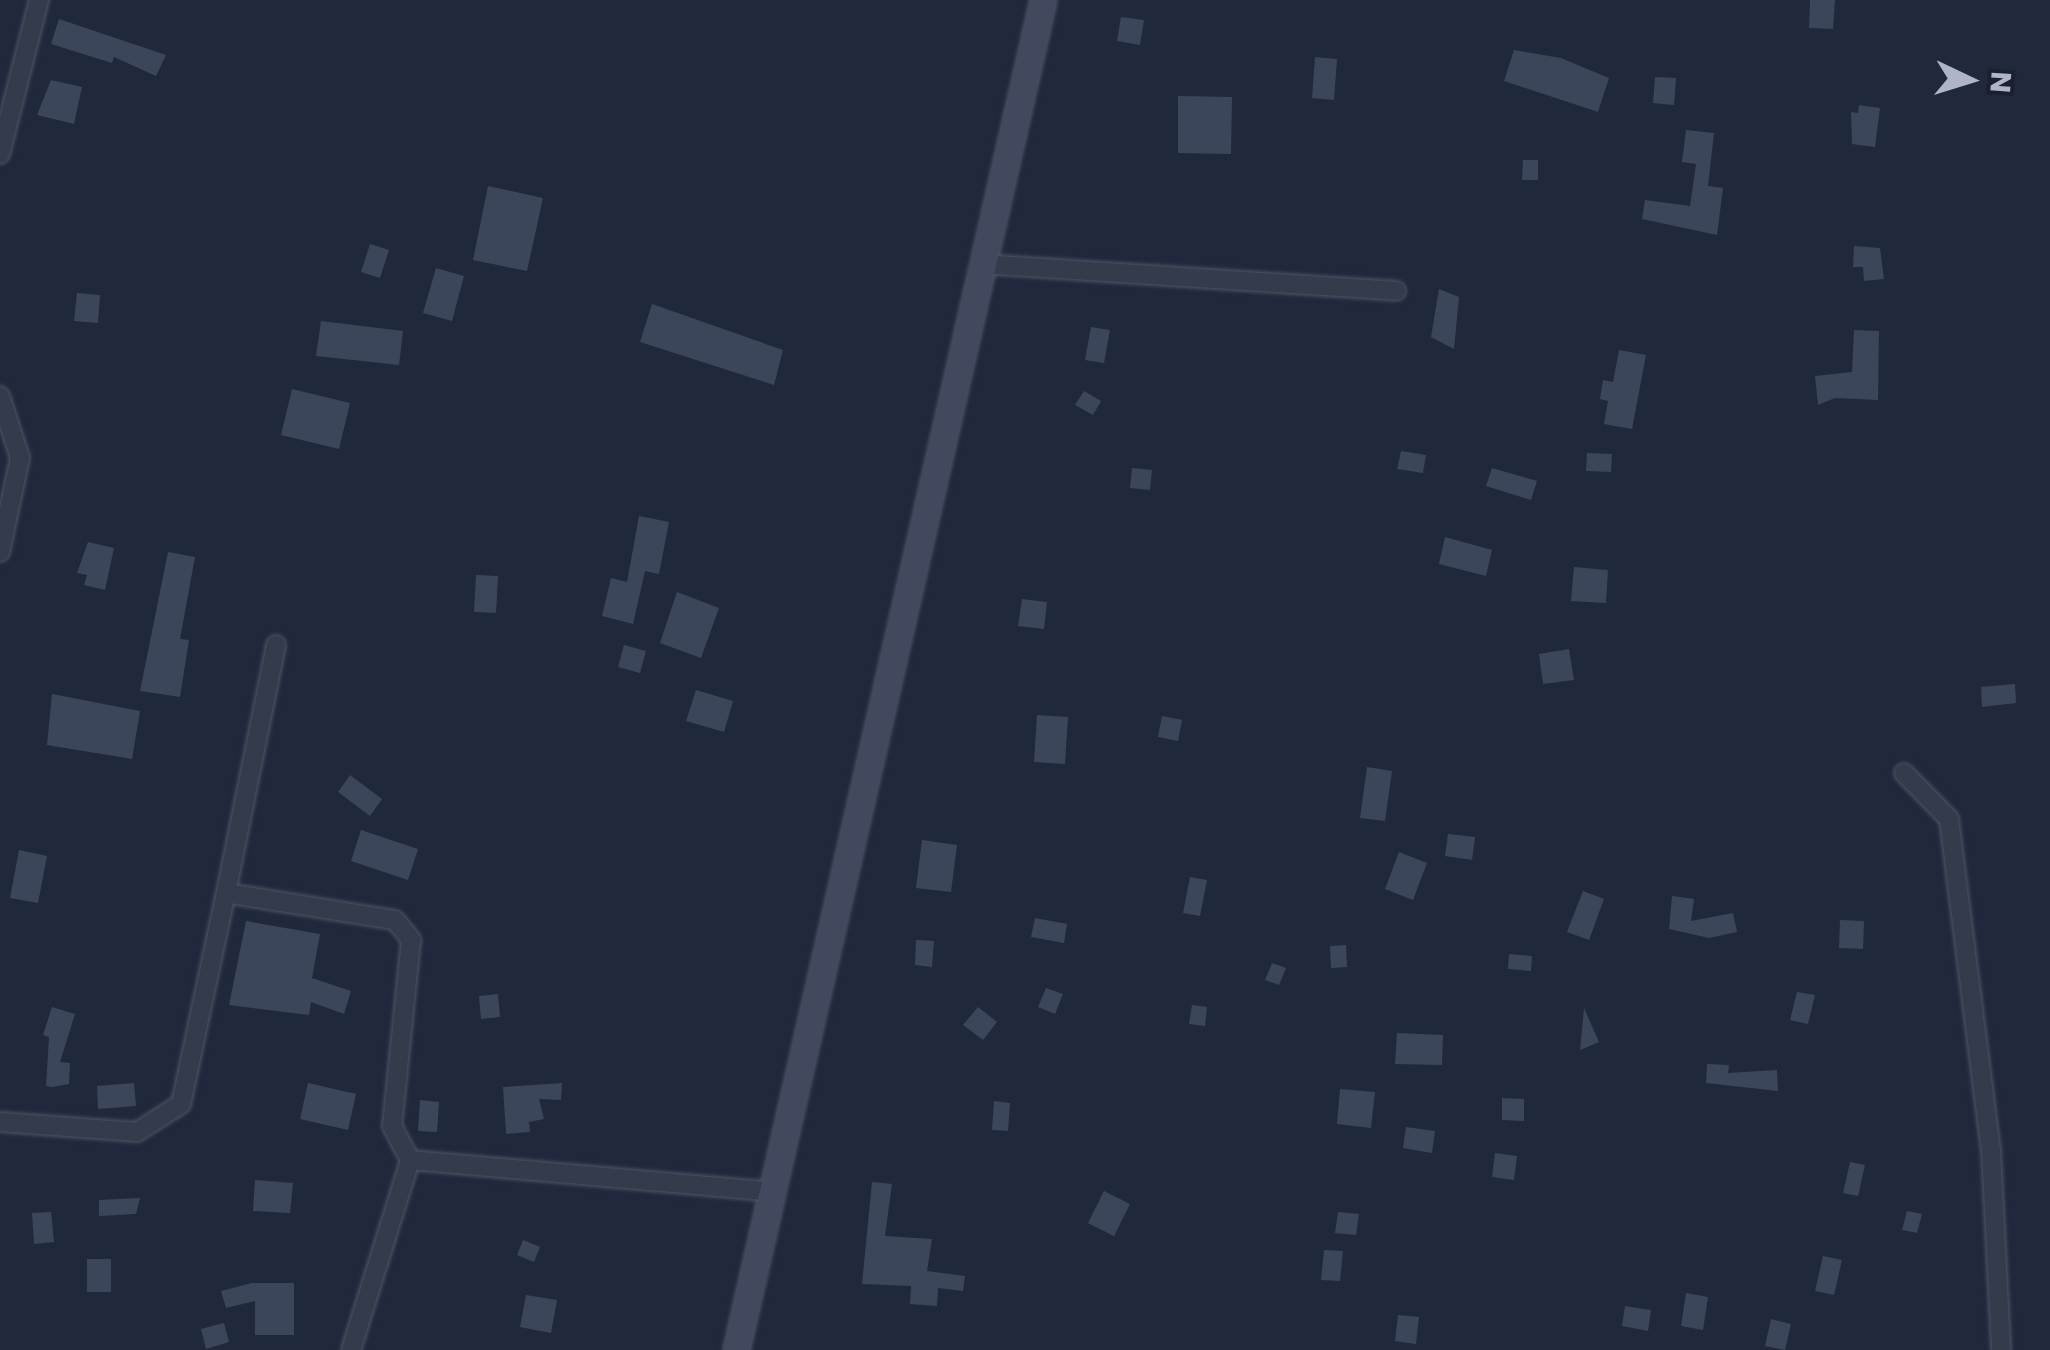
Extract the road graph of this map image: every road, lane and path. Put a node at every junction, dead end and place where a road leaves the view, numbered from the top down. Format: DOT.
graph roads {
  1 [pos="39,0"];
  2 [pos="1043,0"];
  3 [pos="0,154"];
  4 [pos="982,264"];
  5 [pos="1396,292"];
  6 [pos="0,396"];
  7 [pos="0,552"];
  8 [pos="276,645"];
  9 [pos="1904,773"];
  10 [pos="226,893"];
  11 [pos="0,1122"];
  12 [pos="410,1160"];
  13 [pos="773,1192"];
  14 [pos="351,1350"];
  15 [pos="736,1350"];
  16 [pos="2001,1350"];
  1 -- 3 [label="street"];
  2 -- 4 [label="main road"];
  4 -- 5 [label="street"];
  4 -- 13 [label="main road"];
  6 -- 7 [label="street"];
  8 -- 10 [label="street"];
  9 -- 16 [label="street"];
  10 -- 11 [label="street"];
  10 -- 12 [label="street"];
  12 -- 13 [label="street"];
  12 -- 14 [label="street"];
  13 -- 15 [label="main road"];
}
